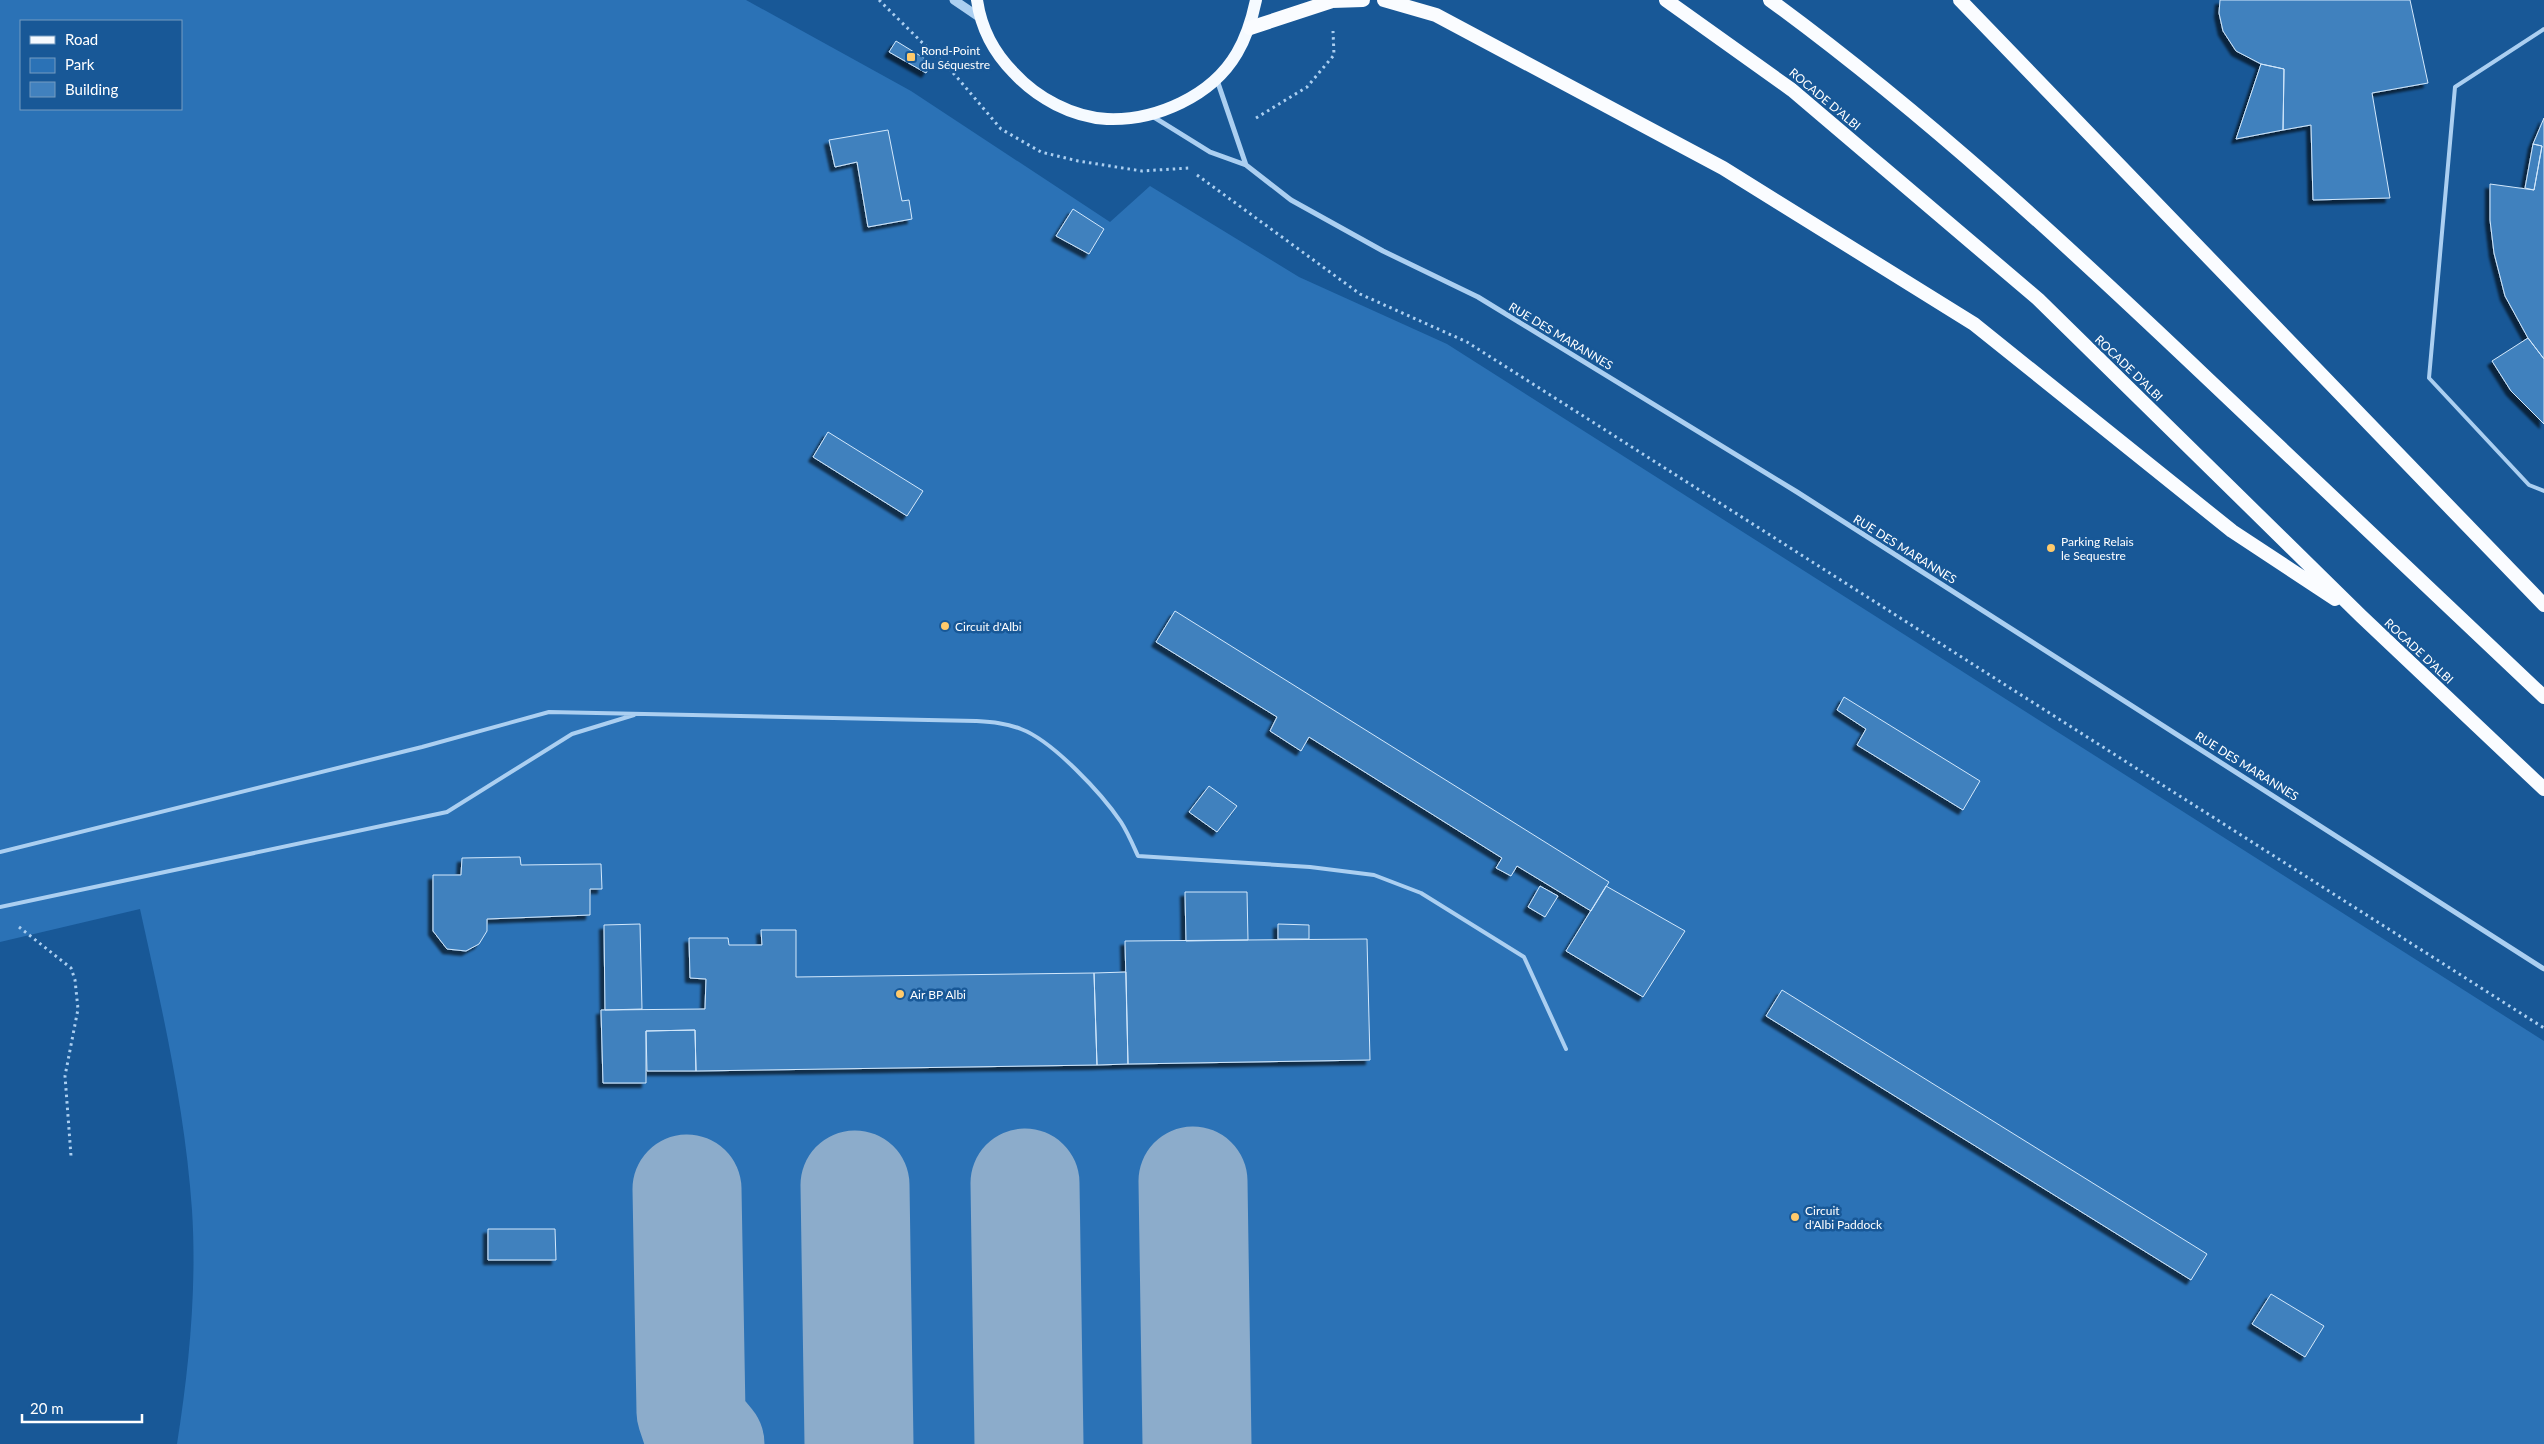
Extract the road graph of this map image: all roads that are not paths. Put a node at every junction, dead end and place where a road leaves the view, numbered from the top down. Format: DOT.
graph roads {
  1 [pos="954,0"];
  2 [pos="977,0"];
  3 [pos="1256,0"];
  4 [pos="1363,0"];
  5 [pos="1384,0"];
  6 [pos="1666,0"];
  7 [pos="1770,0"];
  8 [pos="1960,0"];
  9 [pos="979,17"];
  10 [pos="1250,28"];
  11 [pos="2544,29"];
  12 [pos="1216,79"];
  13 [pos="1150,115"];
  14 [pos="1246,165"];
  15 [pos="2544,491"];
  16 [pos="2544,605"];
  17 [pos="2361,616"];
  18 [pos="2544,697"];
  19 [pos="636,714"];
  20 [pos="2544,789"];
  21 [pos="0,852"];
  22 [pos="0,907"];
  23 [pos="2544,968"];
  24 [pos="1566,1049"];
  1 -- 9 [label="street"];
  2 -- 9 [label="main road"];
  3 -- 10 [label="main road"];
  4 -- 10 [label="highway"];
  5 -- 17 [label="highway"];
  6 -- 17 [label="highway, ROCADE D'ALBI"];
  7 -- 18 [label="highway"];
  8 -- 16 [label="highway"];
  9 -- 13 [label="main road"];
  10 -- 12 [label="main road"];
  11 -- 15 [label="lane"];
  12 -- 13 [label="main road"];
  12 -- 14 [label="street"];
  13 -- 14 [label="street, RUE DES MARANNES"];
  14 -- 23 [label="street, RUE DES MARANNES"];
  17 -- 20 [label="highway, ROCADE D'ALBI"];
  19 -- 21 [label="lane"];
  19 -- 22 [label="lane"];
  19 -- 24 [label="lane"];
}
